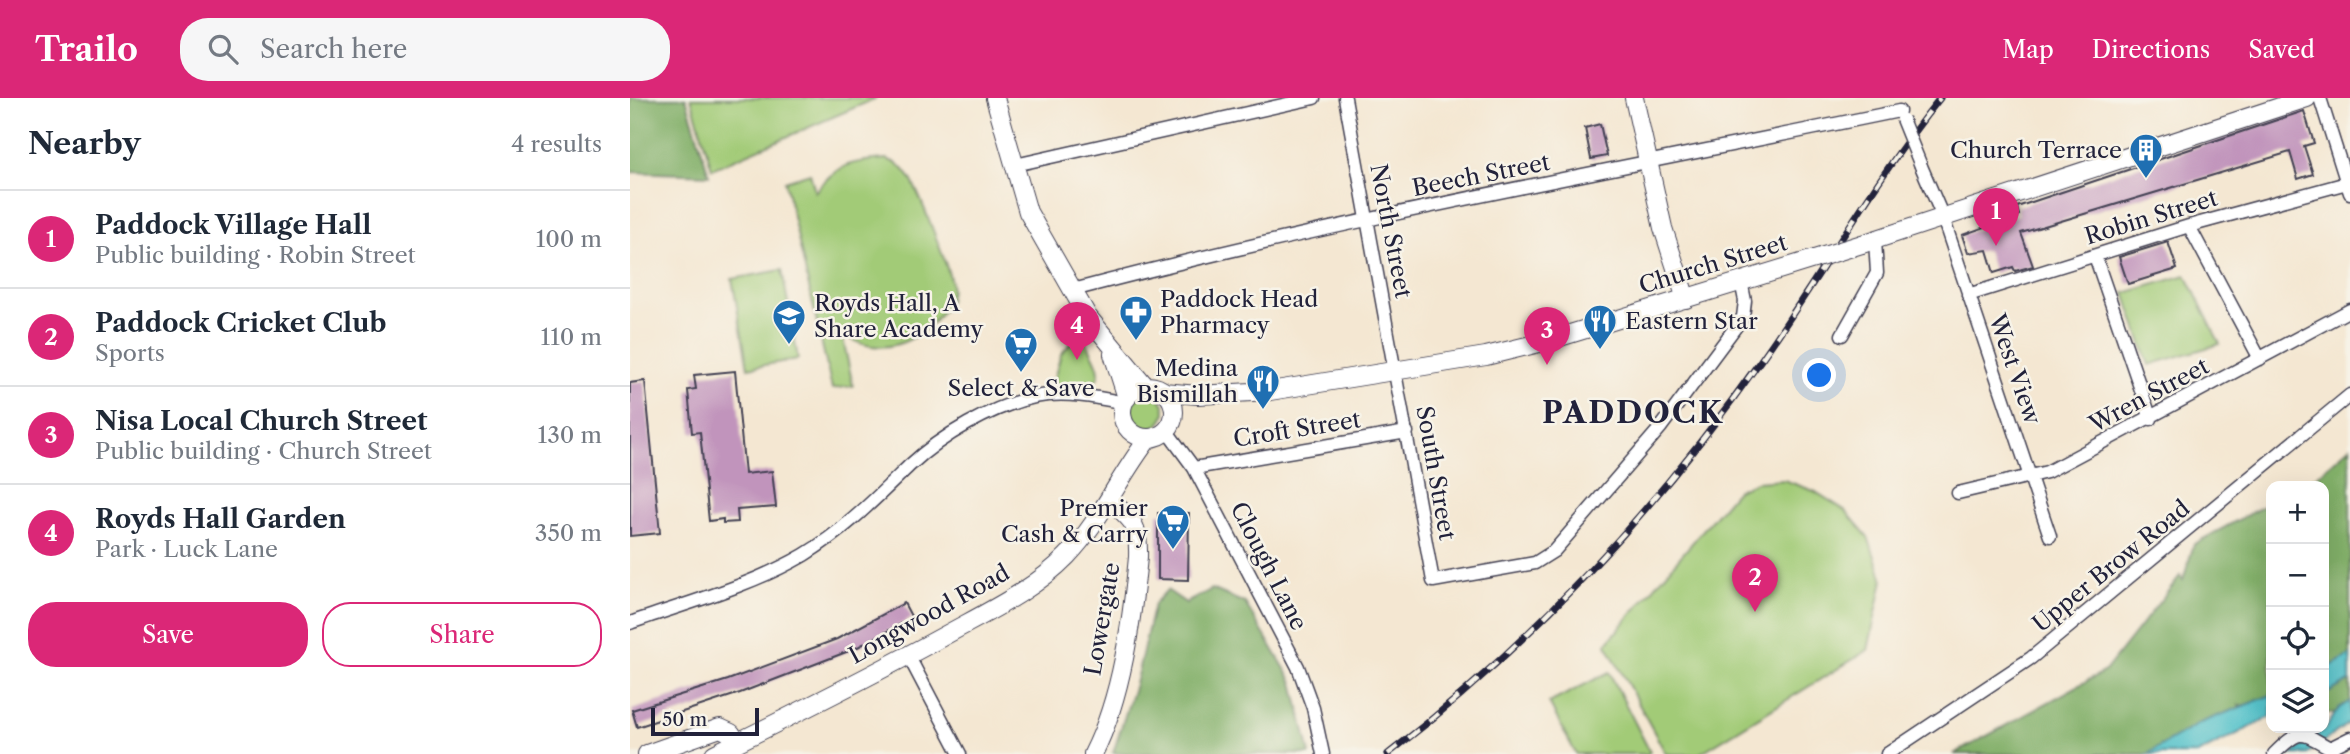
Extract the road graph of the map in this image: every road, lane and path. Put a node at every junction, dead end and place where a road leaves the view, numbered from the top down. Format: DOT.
graph roads {
  1 [pos="995,98"];
  2 [pos="1314,98"];
  3 [pos="1345,98"];
  4 [pos="1634,98"];
  5 [pos="2307,98"];
  6 [pos="2320,98"];
  7 [pos="1898,109"];
  8 [pos="1648,163"];
  9 [pos="1014,165"];
  10 [pos="2349,188"];
  11 [pos="1942,215"];
  12 [pos="1367,219"];
  13 [pos="2189,226"];
  14 [pos="1869,242"];
  15 [pos="2095,256"];
  16 [pos="1741,281"];
  17 [pos="1073,290"];
  18 [pos="1968,295"];
  19 [pos="1686,299"];
  20 [pos="2350,310"];
  21 [pos="1842,335"];
  22 [pos="1111,348"];
  23 [pos="2260,359"];
  24 [pos="1397,372"];
  25 [pos="1154,389"];
  26 [pos="1198,394"];
  27 [pos="2350,395"];
  28 [pos="1126,400"];
  29 [pos="2151,419"];
  30 [pos="1170,423"];
  31 [pos="1407,432"];
  32 [pos="1140,435"];
  33 [pos="1194,468"];
  34 [pos="2029,476"];
  35 [pos="1958,494"];
  36 [pos="1109,500"];
  37 [pos="2050,536"];
  38 [pos="630,624"];
  39 [pos="908,655"];
  40 [pos="2350,738"];
  41 [pos="737,743"];
  42 [pos="647,754"];
  43 [pos="714,754"];
  44 [pos="960,754"];
  45 [pos="1093,754"];
  46 [pos="1324,754"];
  47 [pos="1887,754"];
  48 [pos="2274,754"];
  1 -- 9 [label="street"];
  2 -- 9 [label="street"];
  3 -- 12 [label="street, North Street"];
  4 -- 8 [label="street"];
  5 -- 11 [label="street, Church Street"];
  6 -- 10 [label="street"];
  7 -- 8 [label="street, Beech Street"];
  7 -- 11 [label="street, West View, bridge"];
  8 -- 12 [label="street, Beech Street"];
  8 -- 19 [label="street"];
  9 -- 17 [label="street"];
  10 -- 13 [label="street, Robin Street"];
  11 -- 14 [label="street, Church Street"];
  11 -- 18 [label="street, West View"];
  12 -- 17 [label="street, Beech Street"];
  12 -- 24 [label="street, North Street"];
  13 -- 15 [label="street, Robin Street"];
  13 -- 23 [label="street"];
  14 -- 16 [label="street, Church Street, bridge"];
  14 -- 21 [label="street"];
  15 -- 18 [label="street, Robin Street"];
  15 -- 29 [label="street"];
  16 -- 19 [label="street, Church Street"];
  16 -- 31 [label="street, South Street"];
  17 -- 22 [label="street"];
  18 -- 34 [label="street, West View"];
  19 -- 24 [label="street, Church Street"];
  20 -- 23 [label="street, Wren Street"];
  22 -- 25 [label="street"];
  22 -- 28 [label="street"];
  23 -- 29 [label="street, Wren Street"];
  24 -- 26 [label="street, Church Street"];
  24 -- 31 [label="street, South Street"];
  25 -- 26 [label="street, Church Street"];
  25 -- 28 [label="street"];
  25 -- 30 [label="street"];
  26 -- 30 [label="street"];
  27 -- 47 [label="street, Upper Brow Road"];
  28 -- 32 [label="street"];
  28 -- 38 [label="street"];
  29 -- 34 [label="street, Wren Street"];
  30 -- 32 [label="street"];
  30 -- 33 [label="street, Clough Lane"];
  31 -- 33 [label="street, Croft Street"];
  32 -- 36 [label="street, Longwood Road"];
  33 -- 46 [label="street, Clough Lane"];
  34 -- 35 [label="street, Wren Street"];
  34 -- 37 [label="street, West View"];
  36 -- 39 [label="street, Longwood Road"];
  36 -- 45 [label="street, Lowergate"];
  39 -- 41 [label="street, Longwood Road"];
  39 -- 44 [label="street"];
  40 -- 48 [label="street"];
  41 -- 42 [label="street"];
  41 -- 43 [label="street, Longwood Road"];
}
